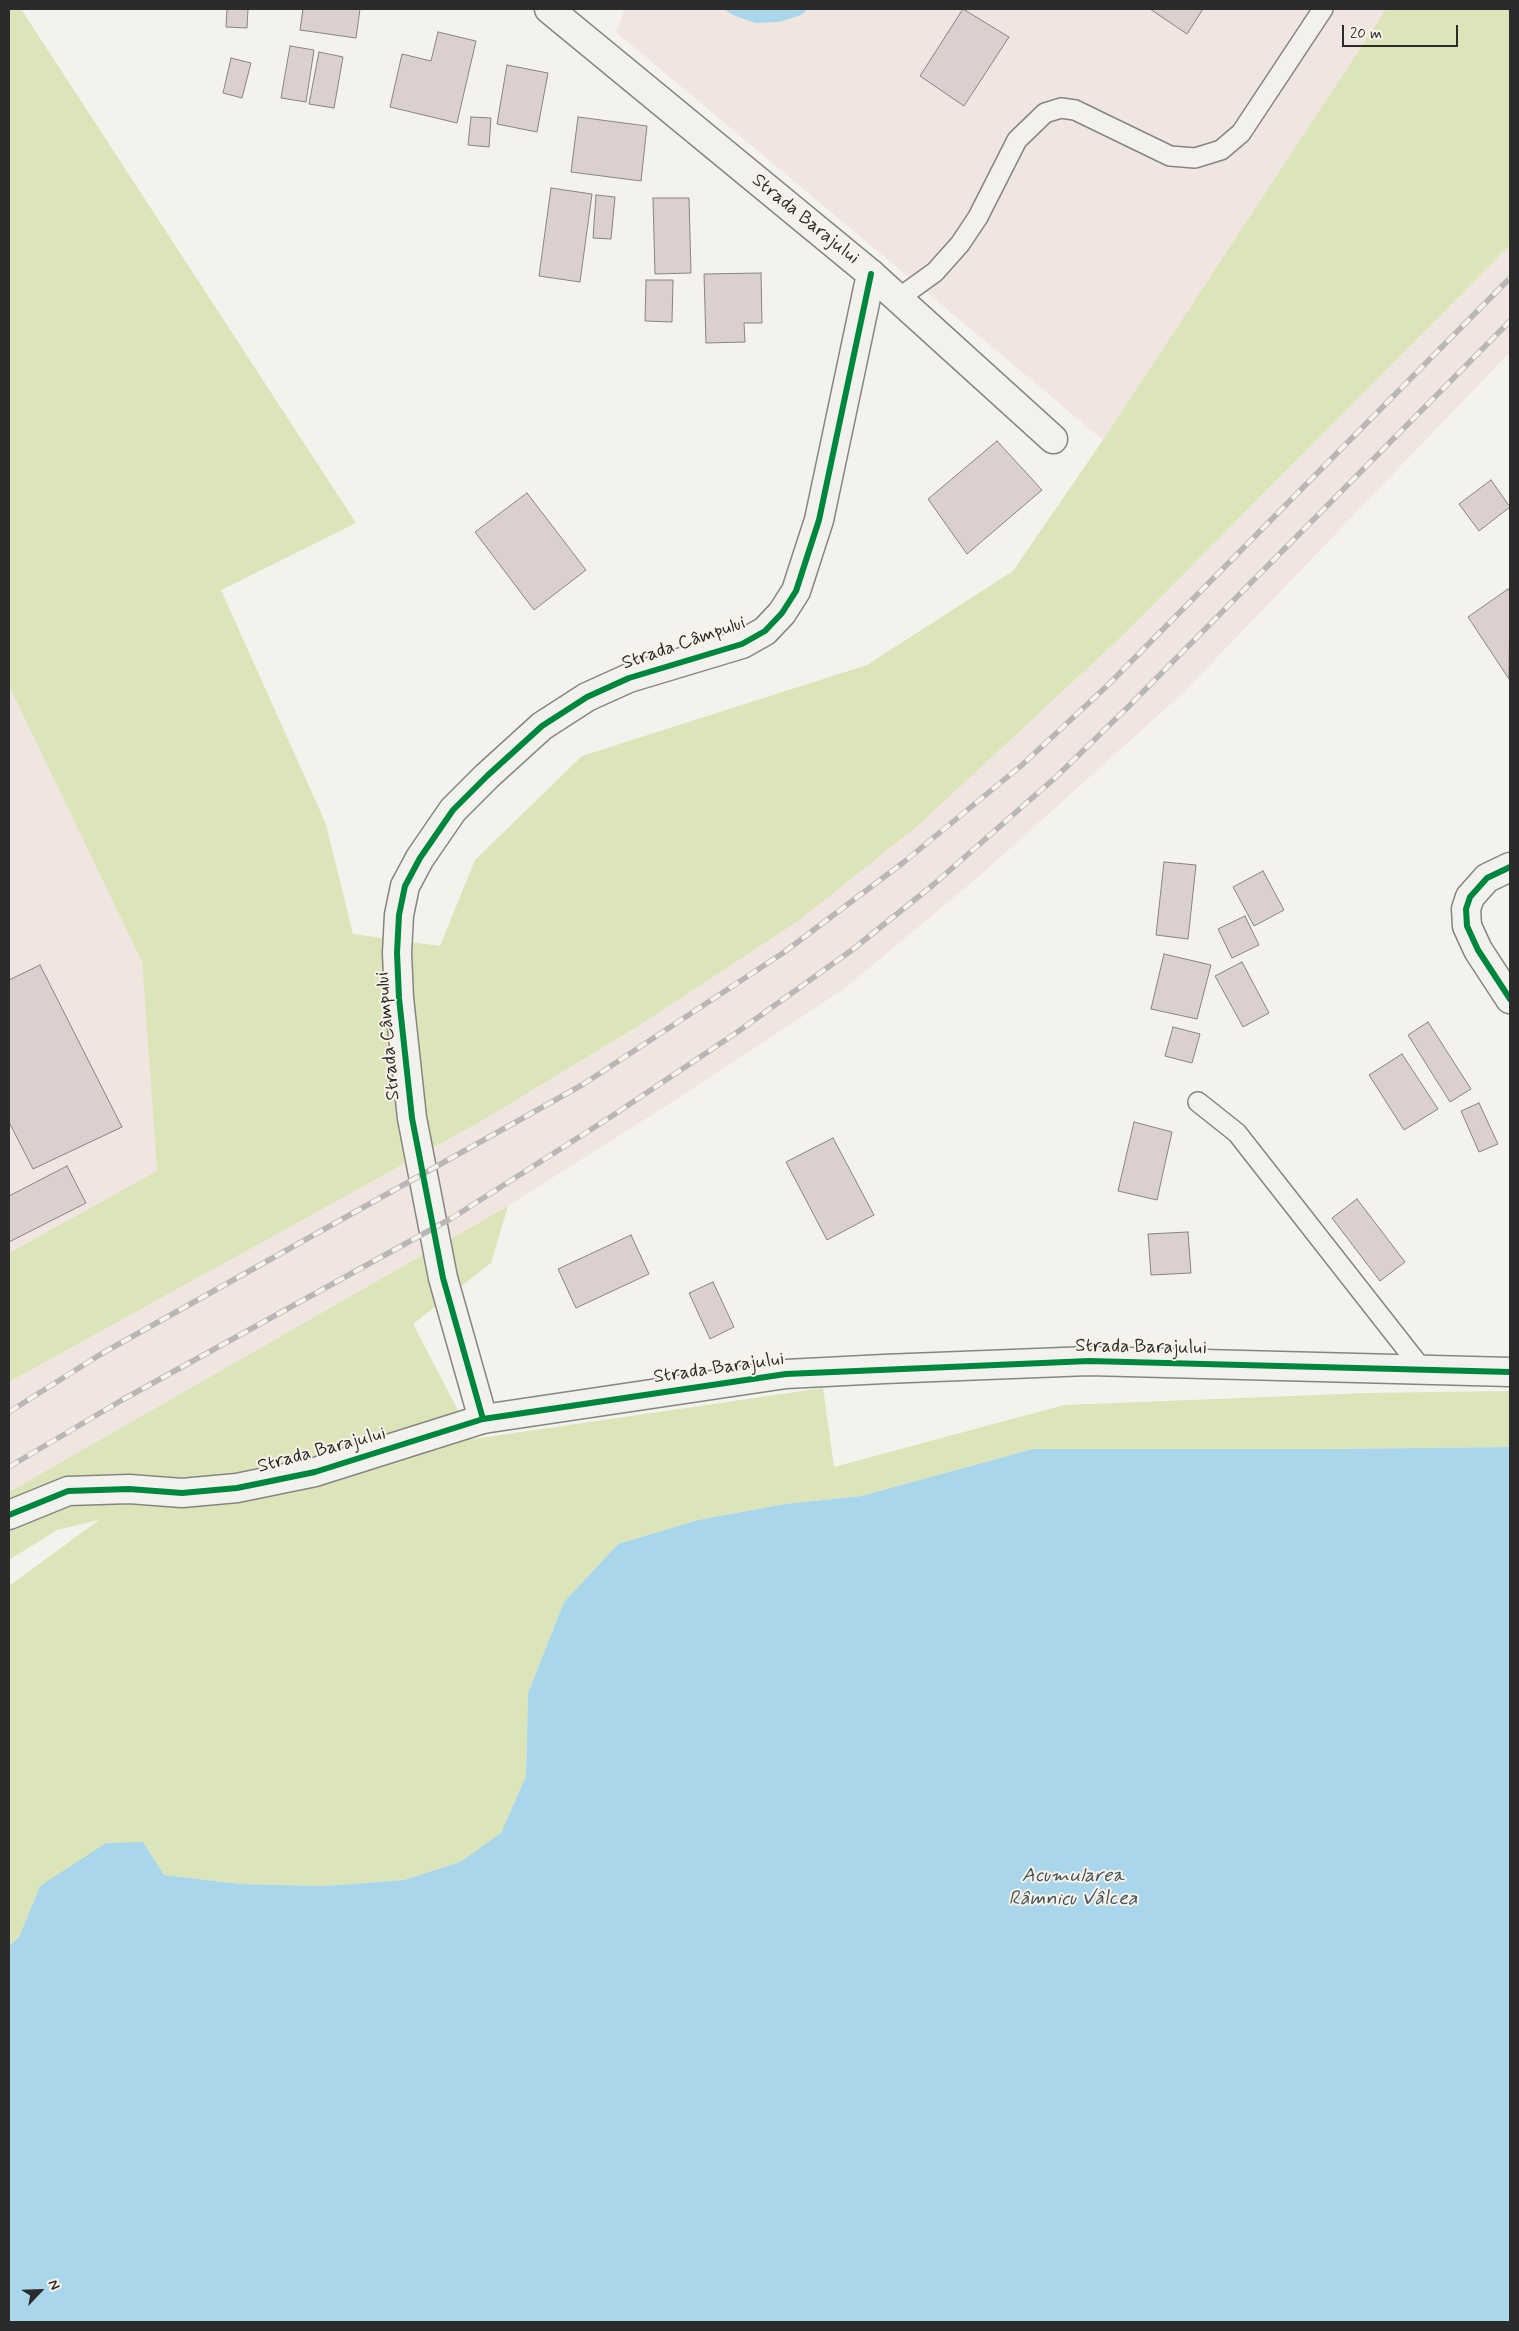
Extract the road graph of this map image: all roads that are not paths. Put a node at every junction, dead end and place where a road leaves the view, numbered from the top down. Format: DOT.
graph roads {
  1 [pos="1322,9"];
  2 [pos="558,12"];
  3 [pos="871,274"];
  4 [pos="899,298"];
  5 [pos="1053,439"];
  6 [pos="1510,867"];
  7 [pos="1510,999"];
  8 [pos="1198,1102"];
  9 [pos="1422,1370"];
  10 [pos="1510,1372"];
  11 [pos="483,1419"];
  12 [pos="9,1515"];
  1 -- 4 [label="lane"];
  2 -- 3 [label="street, Strada Barajului"];
  3 -- 4 [label="street, Strada Barajului"];
  3 -- 11 [label="street, Strada Câmpului"];
  4 -- 5 [label="street, Strada Barajului"];
  6 -- 7 [label="street"];
  8 -- 9 [label="lane"];
  9 -- 10 [label="street, Strada Barajului"];
  9 -- 11 [label="street, Strada Barajului"];
  11 -- 12 [label="street, Strada Barajului"];
}
